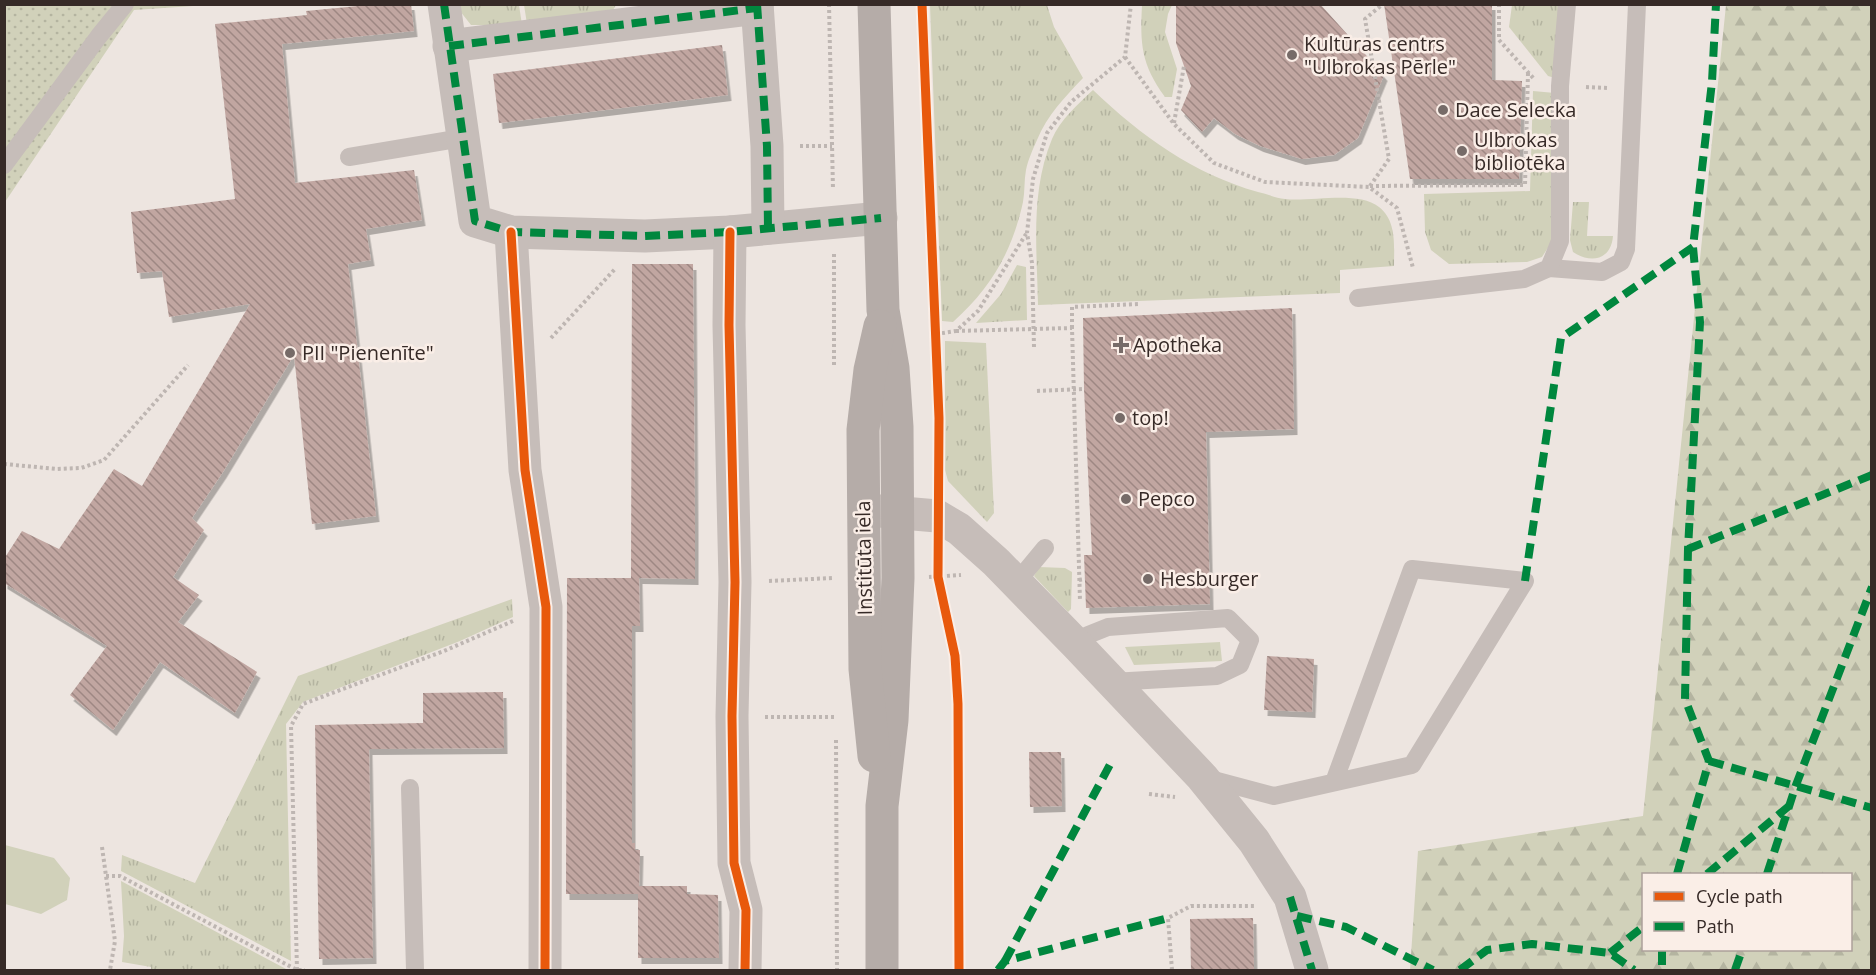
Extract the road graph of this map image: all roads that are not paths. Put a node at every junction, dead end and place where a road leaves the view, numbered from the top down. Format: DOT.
graph roads {
  1 [pos="125,4"];
  2 [pos="444,4"];
  3 [pos="874,4"];
  4 [pos="1566,4"];
  5 [pos="1637,4"];
  6 [pos="757,6"];
  7 [pos="448,46"];
  8 [pos="462,138"];
  9 [pos="349,157"];
  10 [pos="4,165"];
  11 [pos="881,218"];
  12 [pos="768,228"];
  13 [pos="512,232"];
  14 [pos="730,232"];
  15 [pos="1549,268"];
  16 [pos="1358,297"];
  17 [pos="883,310"];
  18 [pos="864,510"];
  19 [pos="897,511"];
  20 [pos="1045,548"];
  21 [pos="1006,572"];
  22 [pos="1076,644"];
  23 [pos="1112,682"];
  24 [pos="1202,777"];
  25 [pos="1334,783"];
  26 [pos="410,788"];
  27 [pos="882,806"];
  28 [pos="415,970"];
  29 [pos="545,970"];
  30 [pos="745,970"];
  31 [pos="882,970"];
  32 [pos="1312,970"];
  1 -- 10 [label="lane"];
  2 -- 7 [label="street"];
  3 -- 11 [label="main road, Institūta iela"];
  4 -- 15 [label="lane"];
  5 -- 15 [label="lane"];
  6 -- 7 [label="street"];
  6 -- 12 [label="street"];
  7 -- 8 [label="street"];
  8 -- 9 [label="lane"];
  8 -- 13 [label="street"];
  11 -- 12 [label="street"];
  11 -- 17 [label="main road, Institūta iela"];
  12 -- 14 [label="street"];
  13 -- 14 [label="street"];
  13 -- 29 [label="street"];
  14 -- 30 [label="street"];
  15 -- 16 [label="lane"];
  17 -- 18 [label="main road, Institūta iela"];
  17 -- 19 [label="main road, Institūta iela"];
  18 -- 19 [label="street"];
  18 -- 27 [label="main road, Institūta iela"];
  19 -- 21 [label="street"];
  19 -- 27 [label="main road, Institūta iela"];
  20 -- 21 [label="lane"];
  21 -- 22 [label="street"];
  22 -- 23 [label="street"];
  22 -- 23 [label="lane"];
  23 -- 24 [label="street"];
  24 -- 25 [label="lane"];
  24 -- 32 [label="street"];
  25 -- 25 [label="lane"];
  26 -- 28 [label="lane"];
  27 -- 31 [label="main road, Institūta iela"];
}
